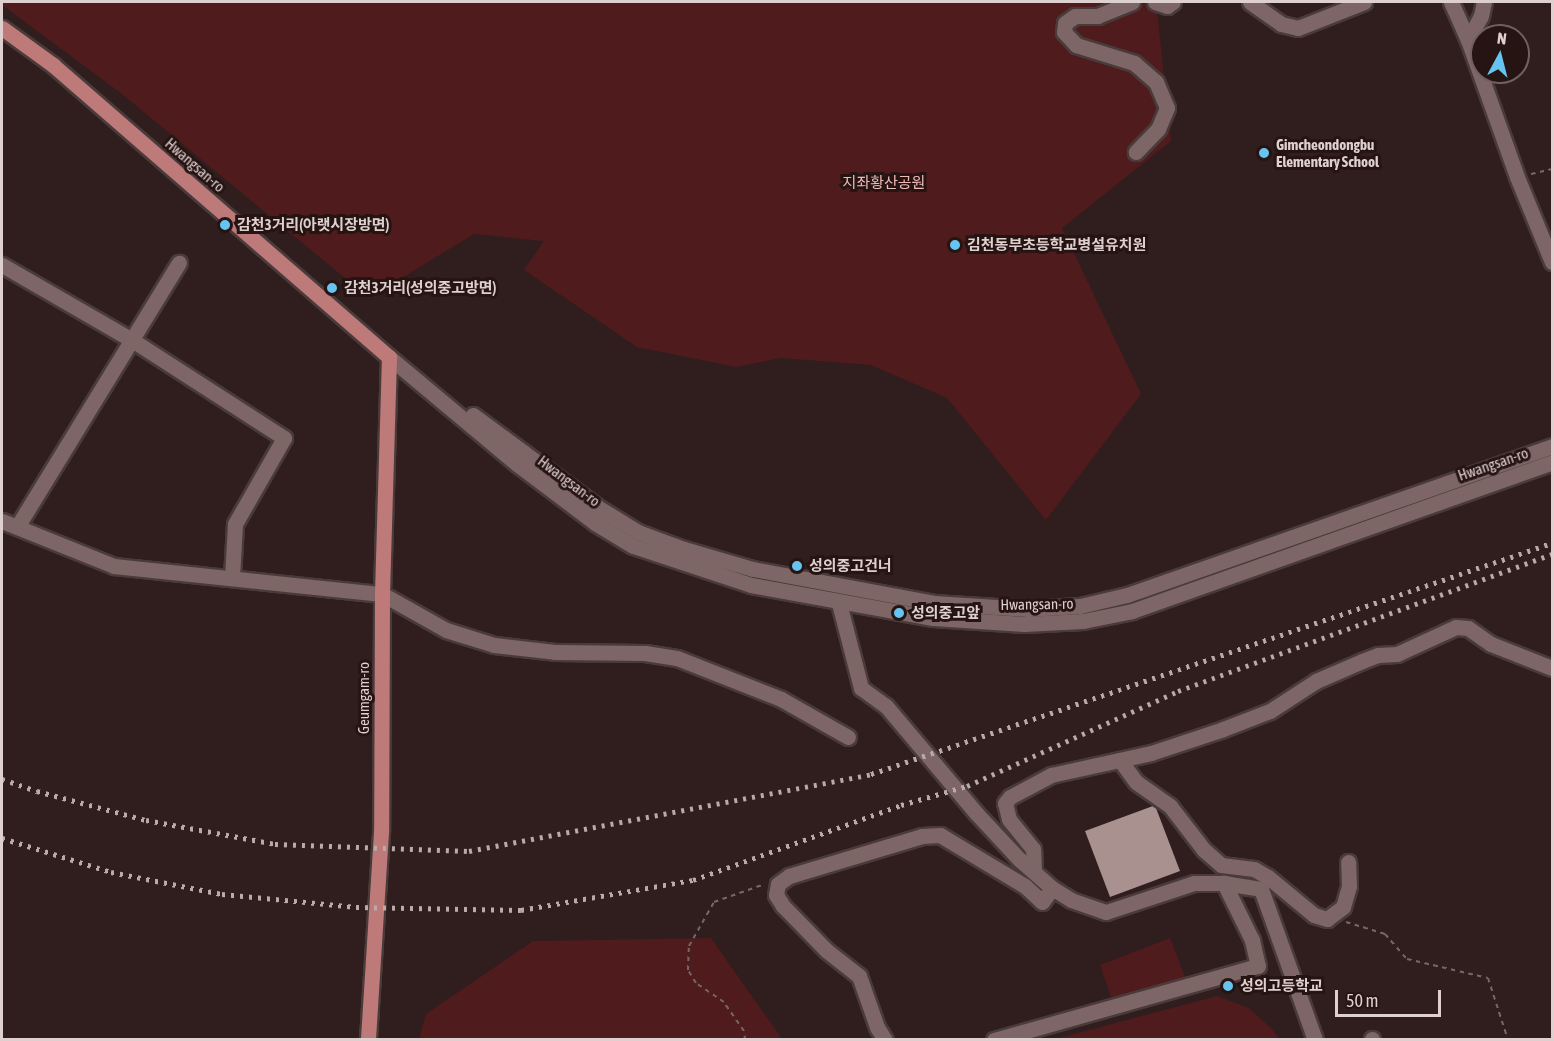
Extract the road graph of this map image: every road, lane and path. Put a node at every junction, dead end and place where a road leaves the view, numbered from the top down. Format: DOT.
graph roads {
  1 [pos="1132,2"];
  2 [pos="1155,2"];
  3 [pos="1173,2"];
  4 [pos="1250,2"];
  5 [pos="1364,2"];
  6 [pos="1451,2"];
  7 [pos="1484,2"];
  8 [pos="2,28"];
  9 [pos="1468,40"];
  10 [pos="1136,152"];
  11 [pos="1552,169"];
  12 [pos="1517,177"];
  13 [pos="1552,262"];
  14 [pos="179,263"];
  15 [pos="2,265"];
  16 [pos="132,340"];
  17 [pos="389,357"];
  18 [pos="1552,446"];
  19 [pos="1552,462"];
  20 [pos="2,521"];
  21 [pos="17,527"];
  22 [pos="232,578"];
  23 [pos="382,594"];
  24 [pos="839,603"];
  25 [pos="1552,668"];
  26 [pos="848,737"];
  27 [pos="1120,760"];
  28 [pos="1348,862"];
  29 [pos="1034,872"];
  30 [pos="1224,883"];
  31 [pos="778,886"];
  32 [pos="1052,888"];
  33 [pos="1327,919"];
  34 [pos="368,1040"];
  35 [pos="746,1040"];
  36 [pos="885,1040"];
  37 [pos="994,1040"];
  38 [pos="1315,1040"];
  39 [pos="1508,1040"];
  1 -- 10 [label="street"];
  2 -- 3 [label="street"];
  4 -- 5 [label="street"];
  6 -- 9 [label="street"];
  7 -- 9 [label="street"];
  8 -- 17 [label="main road, Hwangsan-ro"];
  9 -- 12 [label="street"];
  11 -- 12 [label="path"];
  12 -- 13 [label="street"];
  14 -- 16 [label="street"];
  15 -- 16 [label="street"];
  16 -- 21 [label="street"];
  16 -- 22 [label="street"];
  17 -- 18 [label="street, Hwangsan-ro"];
  17 -- 23 [label="main road, Geumgam-ro"];
  17 -- 24 [label="street, Hwangsan-ro"];
  19 -- 24 [label="street, Hwangsan-ro"];
  20 -- 21 [label="street"];
  21 -- 22 [label="street"];
  22 -- 23 [label="street"];
  23 -- 26 [label="street"];
  23 -- 34 [label="main road, Geumgam-ro"];
  24 -- 29 [label="street"];
  25 -- 27 [label="street"];
  27 -- 29 [label="street"];
  27 -- 33 [label="street"];
  28 -- 33 [label="street"];
  29 -- 32 [label="street"];
  30 -- 32 [label="street"];
  30 -- 37 [label="street"];
  30 -- 38 [label="street"];
  31 -- 32 [label="street"];
  31 -- 35 [label="path"];
  31 -- 36 [label="street"];
  33 -- 39 [label="path"];
}
